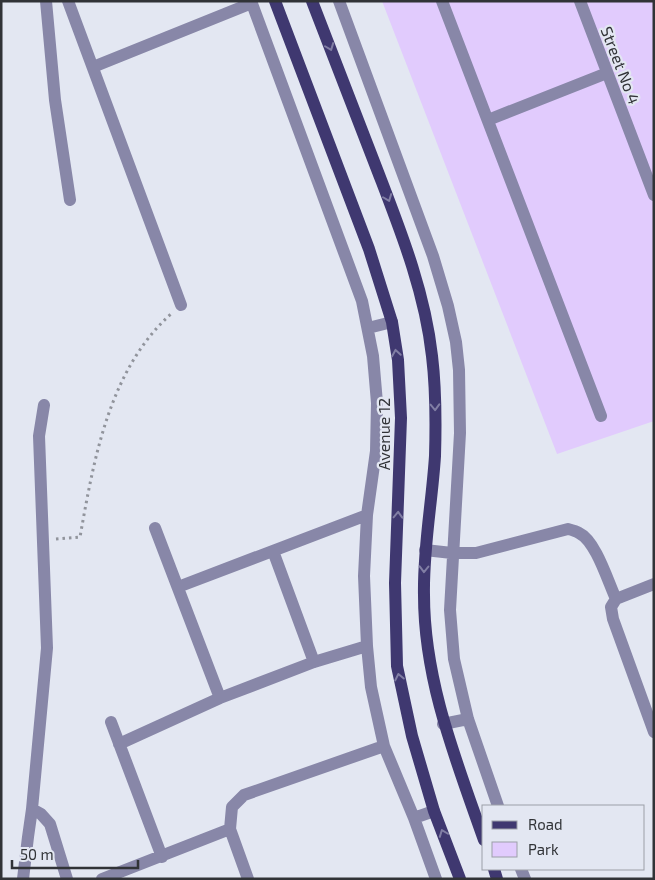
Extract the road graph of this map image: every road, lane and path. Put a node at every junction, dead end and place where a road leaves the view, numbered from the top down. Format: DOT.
graph roads {
  1 [pos="46,1"];
  2 [pos="68,1"];
  3 [pos="275,1"];
  4 [pos="312,1"];
  5 [pos="339,1"];
  6 [pos="442,1"];
  7 [pos="580,1"];
  8 [pos="252,2"];
  9 [pos="93,67"];
  10 [pos="607,72"];
  11 [pos="488,120"];
  12 [pos="654,195"];
  13 [pos="70,200"];
  14 [pos="181,305"];
  15 [pos="392,322"];
  16 [pos="368,328"];
  17 [pos="44,405"];
  18 [pos="601,416"];
  19 [pos="367,515"];
  20 [pos="155,528"];
  21 [pos="43,540"];
  22 [pos="425,550"];
  23 [pos="273,551"];
  24 [pos="452,553"];
  25 [pos="654,584"];
  26 [pos="178,588"];
  27 [pos="616,599"];
  28 [pos="367,646"];
  29 [pos="314,662"];
  30 [pos="220,698"];
  31 [pos="468,719"];
  32 [pos="111,722"];
  33 [pos="443,724"];
  34 [pos="654,732"];
  35 [pos="119,744"];
  36 [pos="384,746"];
  37 [pos="498,805"];
  38 [pos="32,810"];
  39 [pos="434,811"];
  40 [pos="414,818"];
  41 [pos="230,829"];
  42 [pos="482,834"];
  43 [pos="162,857"];
  44 [pos="23,879"];
  45 [pos="67,879"];
  46 [pos="102,879"];
  47 [pos="248,879"];
  48 [pos="436,879"];
  49 [pos="460,879"];
  1 -- 13 [label="street"];
  2 -- 9 [label="street"];
  3 -- 15 [label="main road, Avenue 12"];
  4 -- 22 [label="main road, one-way"];
  5 -- 24 [label="street"];
  6 -- 11 [label="street"];
  7 -- 10 [label="street, Street No 4"];
  8 -- 9 [label="street"];
  8 -- 16 [label="street"];
  9 -- 14 [label="street"];
  10 -- 11 [label="street"];
  10 -- 12 [label="street, Street No 4"];
  11 -- 18 [label="street"];
  14 -- 21 [label="path"];
  15 -- 16 [label="street"];
  39 -- 15 [label="main road, Avenue 12, one-way"];
  16 -- 19 [label="street"];
  17 -- 21 [label="street"];
  19 -- 23 [label="street"];
  19 -- 28 [label="street"];
  20 -- 26 [label="street"];
  21 -- 38 [label="street"];
  22 -- 24 [label="street"];
  22 -- 33 [label="main road, one-way"];
  23 -- 26 [label="street"];
  23 -- 29 [label="street"];
  24 -- 27 [label="street"];
  24 -- 31 [label="street"];
  25 -- 27 [label="street"];
  26 -- 30 [label="street"];
  27 -- 34 [label="street"];
  28 -- 29 [label="street"];
  28 -- 36 [label="street"];
  29 -- 30 [label="street"];
  30 -- 35 [label="street"];
  31 -- 33 [label="street"];
  31 -- 37 [label="street"];
  32 -- 35 [label="street"];
  33 -- 42 [label="main road"];
  35 -- 43 [label="street"];
  36 -- 40 [label="street"];
  36 -- 41 [label="street"];
  38 -- 44 [label="street"];
  38 -- 45 [label="street"];
  39 -- 40 [label="street"];
  49 -- 39 [label="main road, Avenue 12, one-way"];
  40 -- 48 [label="street"];
  41 -- 43 [label="street"];
  41 -- 47 [label="street"];
  43 -- 46 [label="street"];
}
